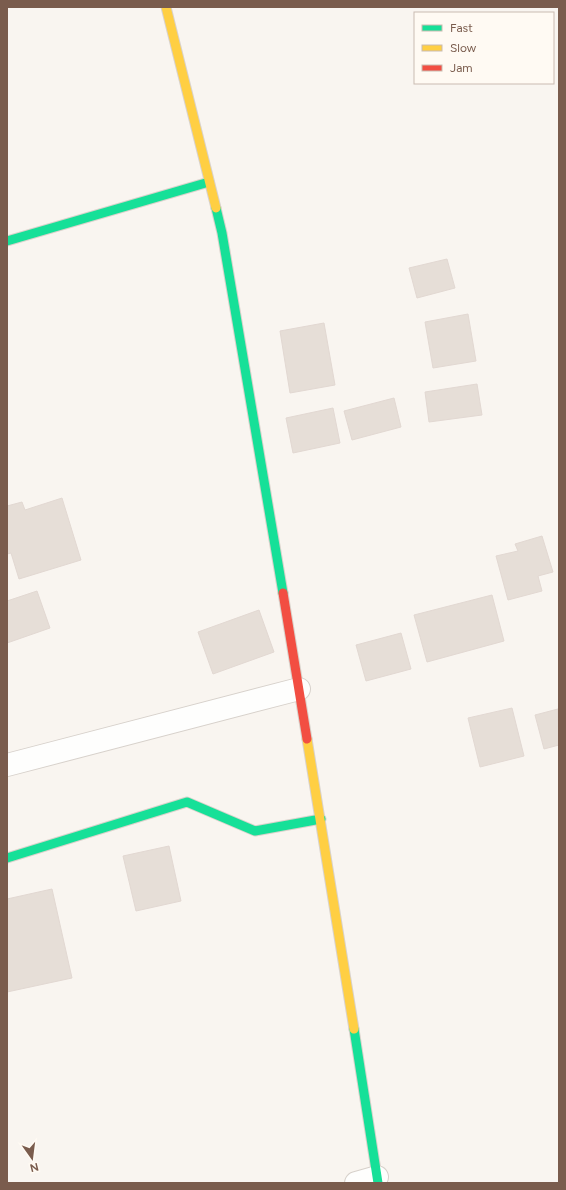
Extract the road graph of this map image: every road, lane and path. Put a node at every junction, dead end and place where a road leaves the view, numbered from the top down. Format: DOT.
graph roads {
  1 [pos="166,7"];
  2 [pos="209,182"];
  3 [pos="7,241"];
  4 [pos="299,689"];
  5 [pos="7,765"];
  6 [pos="321,819"];
  7 [pos="7,858"];
  8 [pos="378,1180"];
  9 [pos="356,1183"];
  1 -- 2 [label="street"];
  2 -- 3 [label="street"];
  2 -- 4 [label="street"];
  4 -- 5 [label="street"];
  4 -- 6 [label="street"];
  6 -- 7 [label="street"];
  6 -- 8 [label="street"];
  8 -- 9 [label="street"];
}
